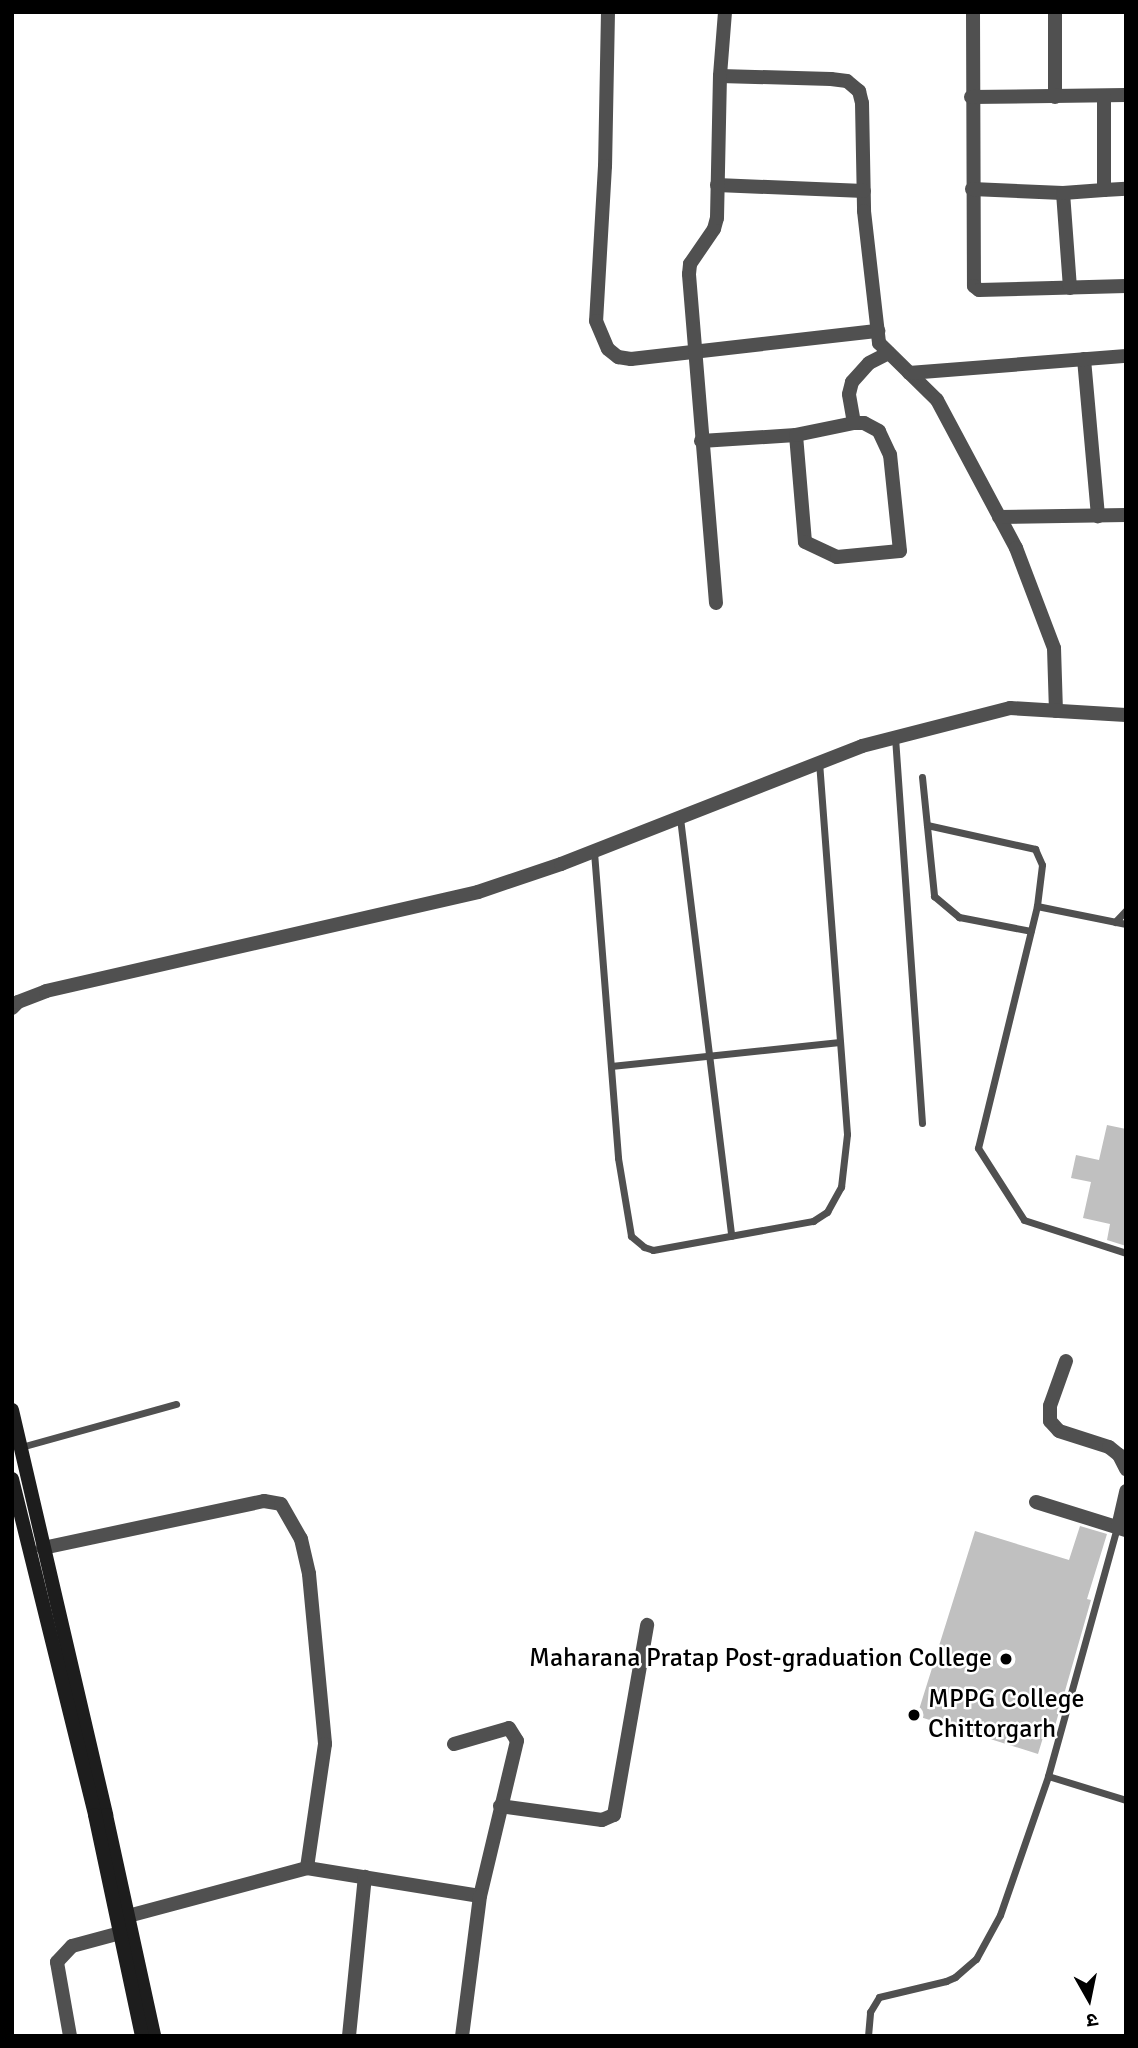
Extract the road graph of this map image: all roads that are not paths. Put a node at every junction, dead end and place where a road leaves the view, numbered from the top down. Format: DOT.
graph roads {
  1 [pos="608,12"];
  2 [pos="725,12"];
  3 [pos="973,12"];
  4 [pos="1055,12"];
  5 [pos="720,76"];
  6 [pos="1126,95"];
  7 [pos="1104,96"];
  8 [pos="971,97"];
  9 [pos="1055,97"];
  10 [pos="717,185"];
  11 [pos="972,189"];
  12 [pos="1126,189"];
  13 [pos="1104,190"];
  14 [pos="864,191"];
  15 [pos="1063,193"];
  16 [pos="1126,286"];
  17 [pos="1070,288"];
  18 [pos="878,331"];
  19 [pos="695,350"];
  20 [pos="889,353"];
  21 [pos="1126,356"];
  22 [pos="1084,359"];
  23 [pos="909,373"];
  24 [pos="853,423"];
  25 [pos="796,435"];
  26 [pos="701,441"];
  27 [pos="1126,515"];
  28 [pos="1098,516"];
  29 [pos="999,517"];
  30 [pos="716,603"];
  31 [pos="1056,711"];
  32 [pos="1126,715"];
  33 [pos="895,737"];
  34 [pos="818,763"];
  35 [pos="922,777"];
  36 [pos="680,817"];
  37 [pos="927,825"];
  38 [pos="594,851"];
  39 [pos="1037,906"];
  40 [pos="1126,910"];
  41 [pos="1115,922"];
  42 [pos="1126,924"];
  43 [pos="1031,931"];
  44 [pos="12,1008"];
  45 [pos="840,1042"];
  46 [pos="708,1056"];
  47 [pos="611,1066"];
  48 [pos="922,1123"];
  49 [pos="730,1236"];
  50 [pos="1126,1254"];
  51 [pos="1066,1361"];
  52 [pos="176,1404"];
  53 [pos="12,1410"];
  54 [pos="20,1447"];
  55 [pos="1126,1469"];
  56 [pos="12,1479"];
  57 [pos="1126,1491"];
  58 [pos="1036,1502"];
  59 [pos="1122,1528"];
  60 [pos="43,1548"];
  61 [pos="647,1625"];
  62 [pos="454,1744"];
  63 [pos="1048,1776"];
  64 [pos="1126,1800"];
  65 [pos="500,1806"];
  66 [pos="307,1868"];
  67 [pos="365,1877"];
  68 [pos="480,1896"];
  69 [pos="128,1916"];
  70 [pos="120,1933"];
  71 [pos="70,2036"];
  72 [pos="142,2036"];
  73 [pos="154,2036"];
  74 [pos="349,2036"];
  75 [pos="462,2036"];
  76 [pos="868,2036"];
  1 -- 19 [label="street"];
  2 -- 5 [label="street"];
  3 -- 8 [label="street"];
  4 -- 9 [label="street"];
  5 -- 10 [label="street"];
  5 -- 14 [label="street"];
  6 -- 7 [label="street"];
  7 -- 9 [label="street"];
  7 -- 13 [label="street"];
  8 -- 9 [label="street"];
  8 -- 11 [label="street"];
  10 -- 14 [label="street"];
  10 -- 19 [label="street"];
  11 -- 15 [label="street"];
  11 -- 17 [label="street"];
  12 -- 13 [label="street"];
  13 -- 15 [label="street"];
  14 -- 18 [label="street"];
  15 -- 17 [label="street"];
  16 -- 17 [label="street"];
  18 -- 19 [label="street"];
  18 -- 20 [label="street"];
  19 -- 26 [label="street"];
  20 -- 23 [label="street"];
  20 -- 24 [label="street"];
  21 -- 22 [label="street"];
  22 -- 23 [label="street"];
  22 -- 28 [label="street"];
  23 -- 29 [label="street"];
  24 -- 25 [label="street"];
  24 -- 25 [label="street"];
  25 -- 26 [label="street"];
  26 -- 30 [label="street"];
  27 -- 28 [label="street"];
  28 -- 29 [label="street"];
  29 -- 31 [label="street"];
  31 -- 32 [label="street"];
  31 -- 33 [label="street"];
  33 -- 34 [label="street"];
  33 -- 48 [label="lane"];
  34 -- 36 [label="street"];
  34 -- 45 [label="lane"];
  35 -- 37 [label="lane"];
  36 -- 38 [label="street"];
  36 -- 46 [label="lane"];
  37 -- 39 [label="lane"];
  37 -- 43 [label="lane"];
  38 -- 44 [label="street"];
  38 -- 47 [label="lane"];
  39 -- 41 [label="lane"];
  39 -- 43 [label="lane"];
  40 -- 41 [label="lane"];
  41 -- 42 [label="lane"];
  43 -- 50 [label="lane"];
  45 -- 46 [label="lane"];
  45 -- 49 [label="lane"];
  46 -- 47 [label="lane"];
  46 -- 49 [label="lane"];
  47 -- 49 [label="lane"];
  51 -- 55 [label="street"];
  52 -- 54 [label="lane"];
  53 -- 54 [label="main road"];
  54 -- 60 [label="main road"];
  56 -- 70 [label="main road"];
  57 -- 59 [label="street"];
  58 -- 59 [label="street"];
  59 -- 63 [label="lane"];
  60 -- 66 [label="street"];
  60 -- 69 [label="main road"];
  61 -- 65 [label="street"];
  62 -- 65 [label="street"];
  63 -- 64 [label="lane"];
  63 -- 76 [label="lane"];
  65 -- 68 [label="street"];
  66 -- 67 [label="street"];
  66 -- 69 [label="street"];
  67 -- 68 [label="street"];
  67 -- 74 [label="street"];
  68 -- 75 [label="street"];
  69 -- 73 [label="main road"];
  70 -- 71 [label="street"];
  70 -- 72 [label="main road"];
}
